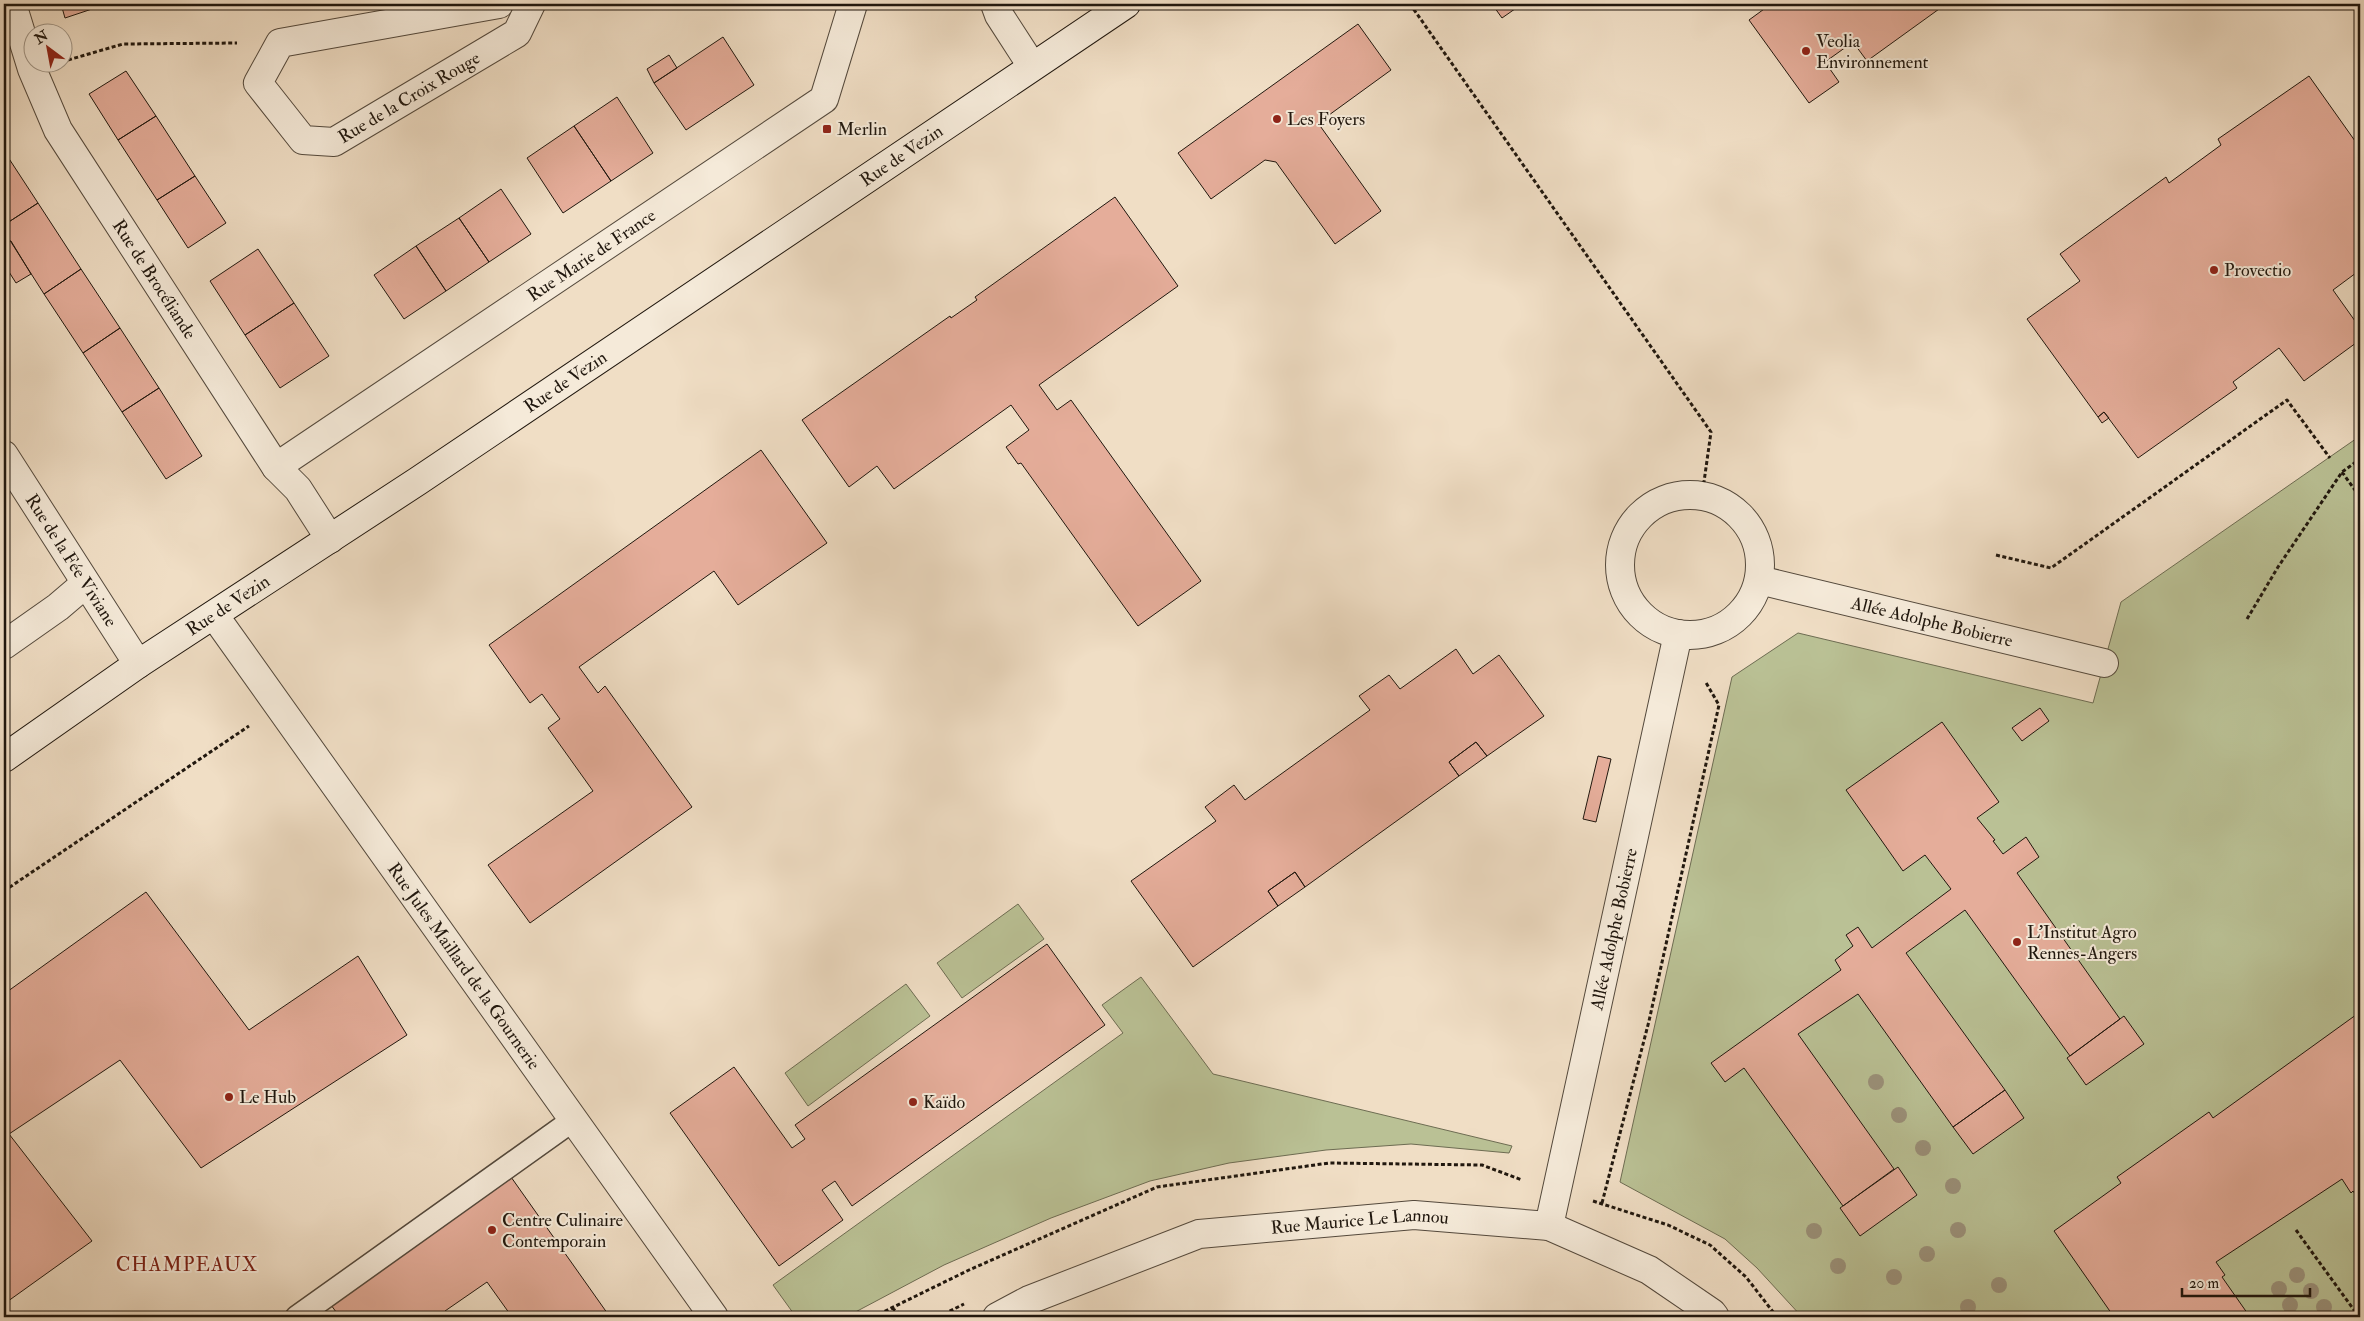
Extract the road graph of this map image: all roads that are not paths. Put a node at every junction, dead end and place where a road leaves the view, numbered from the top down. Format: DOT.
graph roads {
  1 [pos="12,4"];
  2 [pos="499,4"];
  3 [pos="531,4"];
  4 [pos="853,4"];
  5 [pos="995,4"];
  6 [pos="1126,4"];
  7 [pos="1032,66"];
  8 [pos="4,455"];
  9 [pos="276,467"];
  10 [pos="330,539"];
  11 [pos="1759,580"];
  12 [pos="85,584"];
  13 [pos="214,615"];
  14 [pos="1677,637"];
  15 [pos="4,645"];
  16 [pos="2104,663"];
  17 [pos="138,664"];
  18 [pos="4,758"];
  19 [pos="573,1120"];
  20 [pos="1550,1226"];
  21 [pos="297,1317"];
  22 [pos="714,1317"];
  23 [pos="997,1317"];
  24 [pos="1715,1317"];
  1 -- 9 [label="street, Rue de Brocéliande"];
  2 -- 3 [label="street, Rue de la Croix Rouge"];
  4 -- 9 [label="street, Rue Marie de France"];
  5 -- 7 [label="street"];
  6 -- 7 [label="street, Rue de Vezin"];
  7 -- 10 [label="street, Rue de Vezin"];
  8 -- 12 [label="street, Rue de la Fée Viviane"];
  9 -- 10 [label="street, Rue de Brocéliande"];
  10 -- 13 [label="street, Rue de Vezin"];
  11 -- 14 [label="street"];
  11 -- 14 [label="street"];
  11 -- 16 [label="street, Allée Adolphe Bobierre"];
  12 -- 15 [label="street"];
  12 -- 17 [label="street, Rue de la Fée Viviane"];
  13 -- 17 [label="street, Rue de Vezin"];
  13 -- 19 [label="street, Rue Jules Maillard de la Gournerie"];
  14 -- 20 [label="street, Allée Adolphe Bobierre"];
  17 -- 18 [label="street, Rue de Vezin"];
  19 -- 21 [label="lane"];
  19 -- 22 [label="street, Rue Jules Maillard de la Gournerie"];
  20 -- 23 [label="street, Rue Maurice Le Lannou"];
  20 -- 24 [label="street, Rue Maurice Le Lannou"];
}
